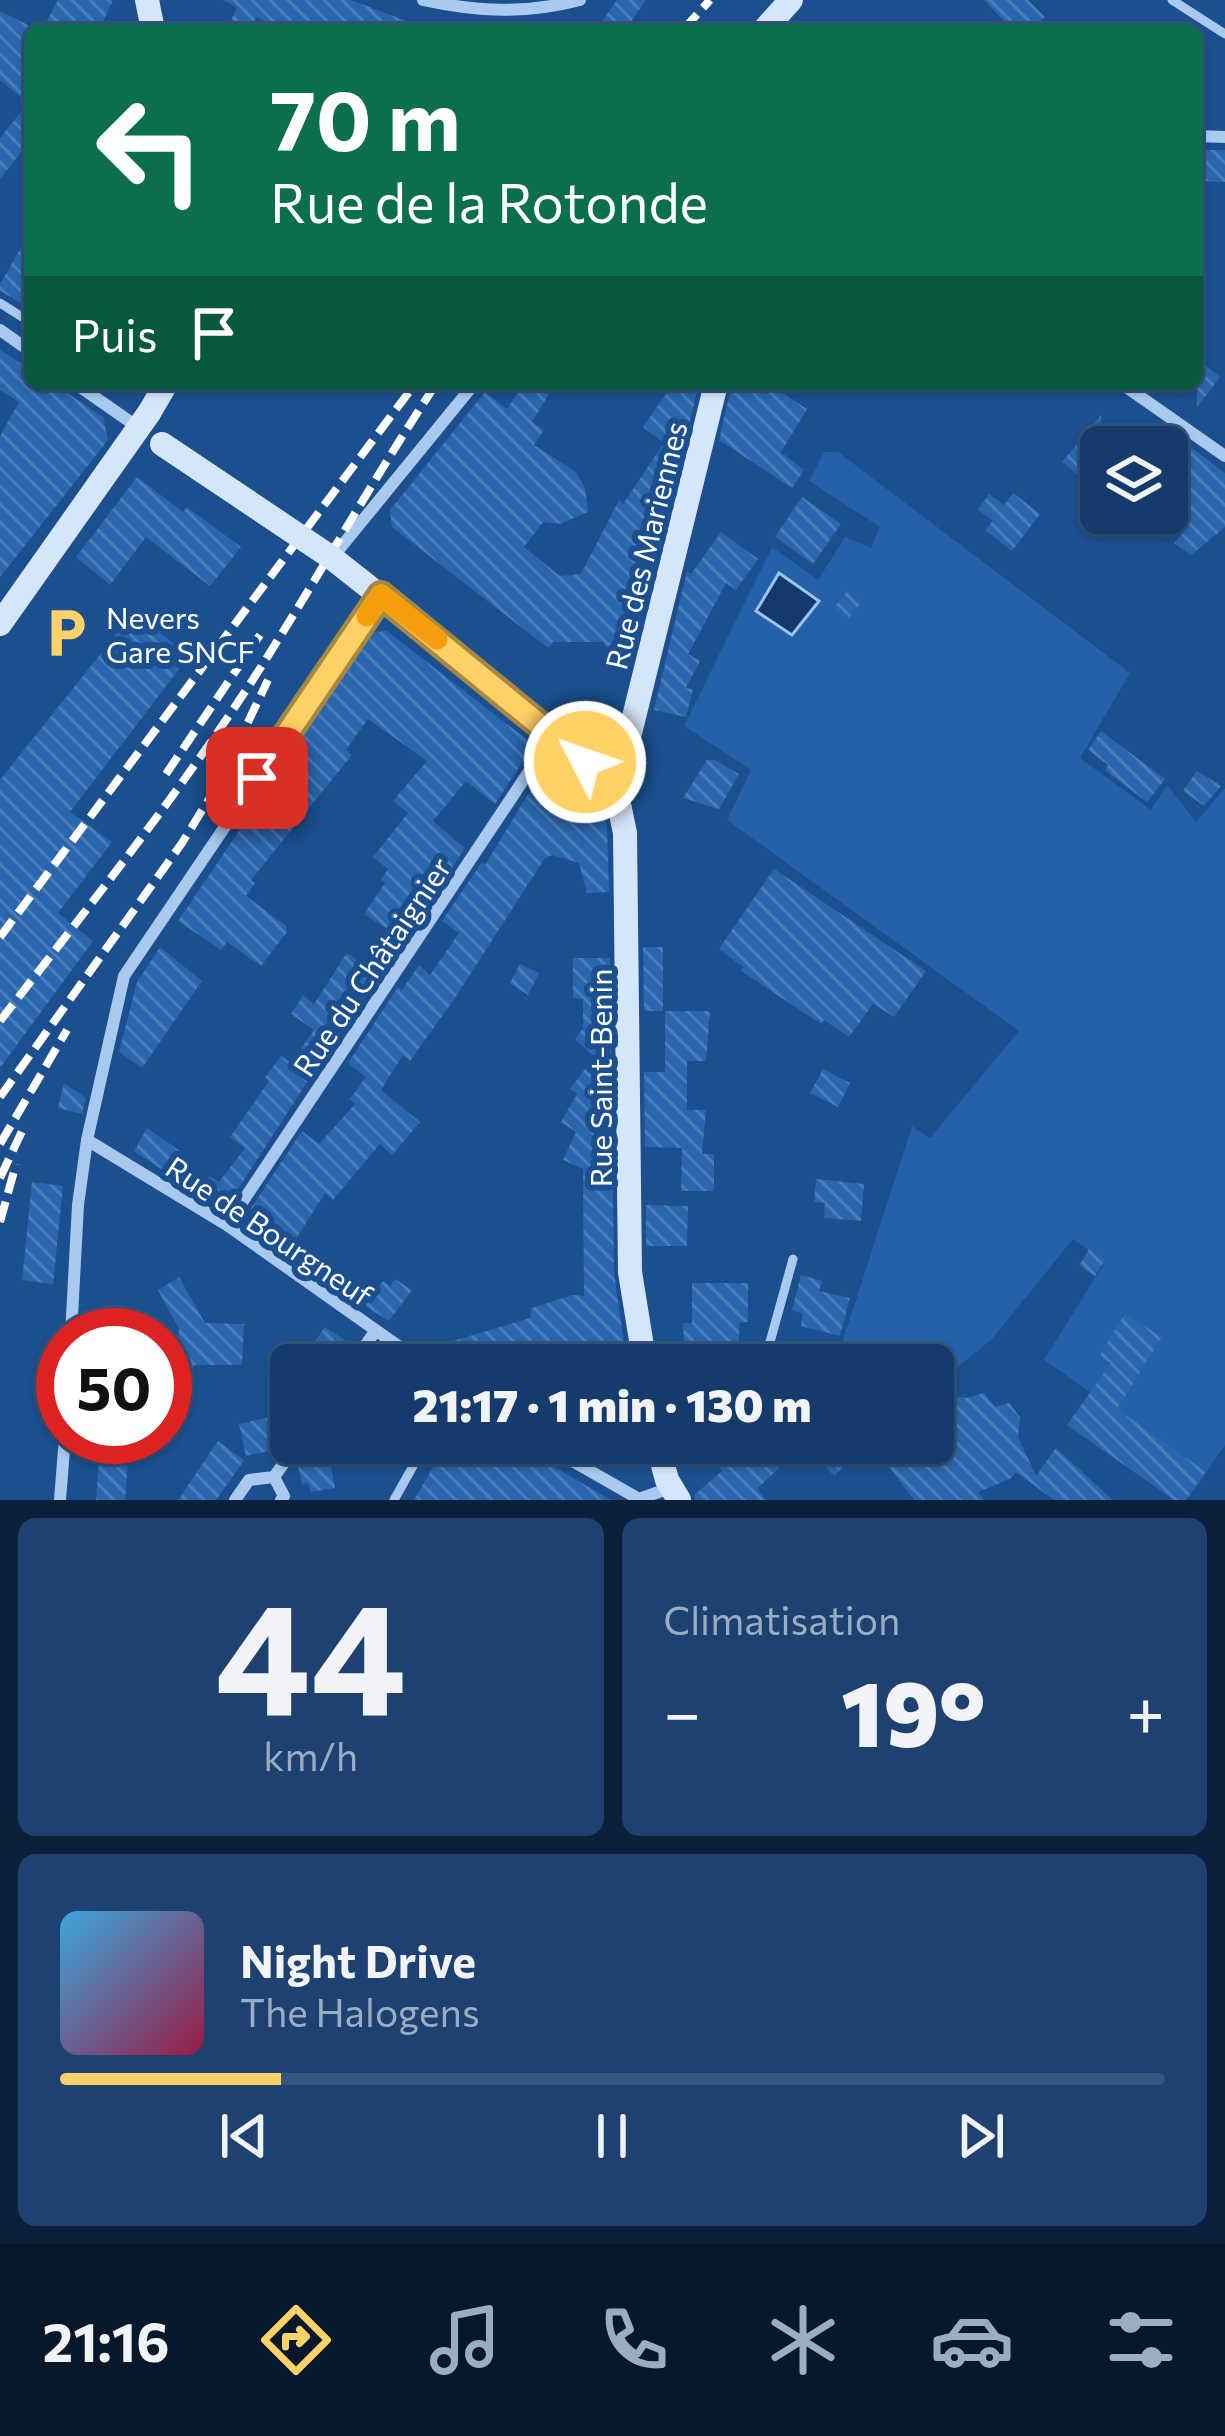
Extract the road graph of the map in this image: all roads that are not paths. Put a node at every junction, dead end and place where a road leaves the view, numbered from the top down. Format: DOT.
graph roads {
  1 [pos="423,0"];
  2 [pos="580,0"];
  3 [pos="791,0"];
  4 [pos="1172,0"];
  5 [pos="769,24"];
  6 [pos="1225,34"];
  7 [pos="87,390"];
  8 [pos="163,390"];
  9 [pos="469,390"];
  10 [pos="715,390"];
  11 [pos="1130,390"];
  12 [pos="145,421"];
  13 [pos="1225,457"];
  14 [pos="332,558"];
  15 [pos="381,595"];
  16 [pos="0,624"];
  17 [pos="554,734"];
  18 [pos="616,790"];
  19 [pos="87,1140"];
  20 [pos="227,1226"];
  21 [pos="793,1259"];
  22 [pos="72,1308"];
  23 [pos="376,1330"];
  24 [pos="366,1344"];
  25 [pos="395,1344"];
  26 [pos="642,1344"];
  27 [pos="769,1344"];
  28 [pos="63,1464"];
  29 [pos="283,1464"];
  30 [pos="414,1464"];
  31 [pos="577,1464"];
  32 [pos="667,1474"];
  33 [pos="274,1477"];
  34 [pos="60,1500"];
  35 [pos="235,1500"];
  36 [pos="281,1500"];
  37 [pos="394,1500"];
  38 [pos="638,1500"];
  1 -- 2 [label="street"];
  3 -- 5 [label="main road"];
  4 -- 6 [label="lane"];
  7 -- 12 [label="street"];
  8 -- 12 [label="main road, bridge"];
  9 -- 14 [label="street"];
  10 -- 18 [label="main road, Rue des Mariennes"];
  11 -- 13 [label="street"];
  12 -- 14 [label="main road, bridge"];
  12 -- 16 [label="main road"];
  14 -- 15 [label="main road"];
  15 -- 17 [label="main road"];
  15 -- 19 [label="street"];
  17 -- 18 [label="main road"];
  17 -- 20 [label="street, Rue du Châtaignier"];
  18 -- 26 [label="main road, Rue Saint-Benin"];
  19 -- 20 [label="street, Rue de Bourgneuf"];
  19 -- 22 [label="street"];
  20 -- 23 [label="street, Rue de Bourgneuf"];
  21 -- 27 [label="lane"];
  23 -- 24 [label="street"];
  23 -- 25 [label="street, Rue de Bourgneuf"];
  28 -- 34 [label="street"];
  29 -- 33 [label="street"];
  30 -- 37 [label="lane"];
  31 -- 38 [label="street"];
  32 -- 38 [label="street"];
  33 -- 35 [label="street"];
  33 -- 36 [label="street"];
}
